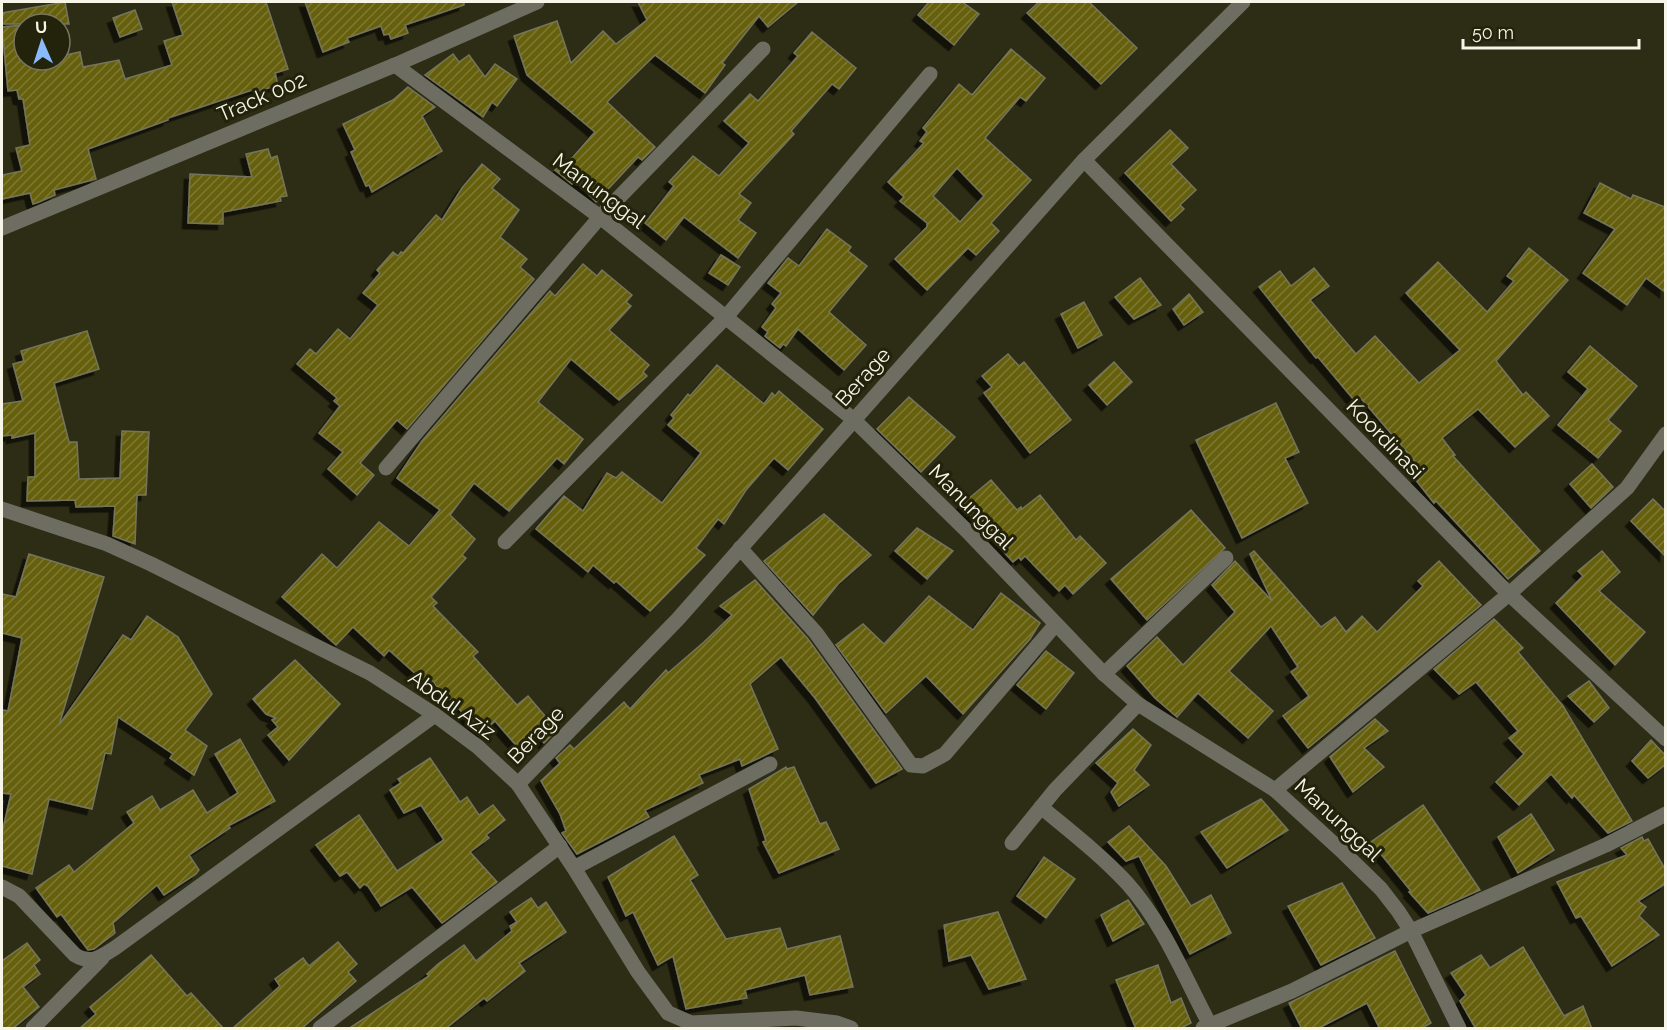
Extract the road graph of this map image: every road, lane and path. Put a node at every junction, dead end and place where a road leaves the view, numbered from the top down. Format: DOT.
graph roads {
  1 [pos="537,2"];
  2 [pos="1243,2"];
  3 [pos="763,49"];
  4 [pos="395,64"];
  5 [pos="930,74"];
  6 [pos="1083,160"];
  7 [pos="600,218"];
  8 [pos="2,228"];
  9 [pos="726,317"];
  10 [pos="853,418"];
  11 [pos="1665,434"];
  12 [pos="386,468"];
  13 [pos="2,509"];
  14 [pos="505,542"];
  15 [pos="740,548"];
  16 [pos="1226,558"];
  17 [pos="1509,594"];
  18 [pos="1056,624"];
  19 [pos="1104,674"];
  20 [pos="1138,704"];
  21 [pos="435,715"];
  22 [pos="1665,739"];
  23 [pos="770,764"];
  24 [pos="518,784"];
  25 [pos="1275,790"];
  26 [pos="1041,807"];
  27 [pos="1665,814"];
  28 [pos="1012,843"];
  29 [pos="560,846"];
  30 [pos="574,868"];
  31 [pos="2,887"];
  32 [pos="1411,931"];
  33 [pos="106,954"];
  34 [pos="1206,1027"];
  35 [pos="33,1029"];
  36 [pos="320,1029"];
  37 [pos="851,1029"];
  38 [pos="1459,1029"];
  1 -- 4 [label="street, Track 002"];
  2 -- 6 [label="street, Berage"];
  3 -- 7 [label="street"];
  4 -- 7 [label="street, Manunggal"];
  4 -- 8 [label="street, Track 002"];
  5 -- 9 [label="street"];
  6 -- 10 [label="street, Berage"];
  6 -- 17 [label="street, Koordinasi"];
  7 -- 9 [label="street, Manunggal"];
  7 -- 12 [label="street"];
  9 -- 10 [label="street, Manunggal"];
  9 -- 14 [label="street"];
  10 -- 15 [label="street, Berage"];
  10 -- 18 [label="street, Manunggal"];
  11 -- 17 [label="street"];
  13 -- 21 [label="street, Abdul Aziz"];
  15 -- 18 [label="street"];
  15 -- 24 [label="street, Berage"];
  16 -- 19 [label="street"];
  17 -- 22 [label="street, Koordinasi"];
  17 -- 25 [label="street"];
  18 -- 19 [label="street, Manunggal"];
  19 -- 20 [label="street, Manunggal"];
  20 -- 25 [label="street, Manunggal"];
  20 -- 26 [label="street"];
  21 -- 24 [label="street, Abdul Aziz"];
  21 -- 33 [label="street"];
  23 -- 30 [label="street"];
  24 -- 29 [label="street, Abdul Aziz"];
  25 -- 32 [label="street, Manunggal"];
  26 -- 28 [label="street"];
  26 -- 34 [label="street"];
  27 -- 32 [label="street"];
  29 -- 30 [label="street, Abdul Aziz"];
  29 -- 36 [label="street"];
  30 -- 37 [label="street, Abdul Aziz"];
  31 -- 33 [label="street"];
  32 -- 34 [label="street"];
  32 -- 38 [label="street, Manunggal"];
  33 -- 35 [label="street"];
}
